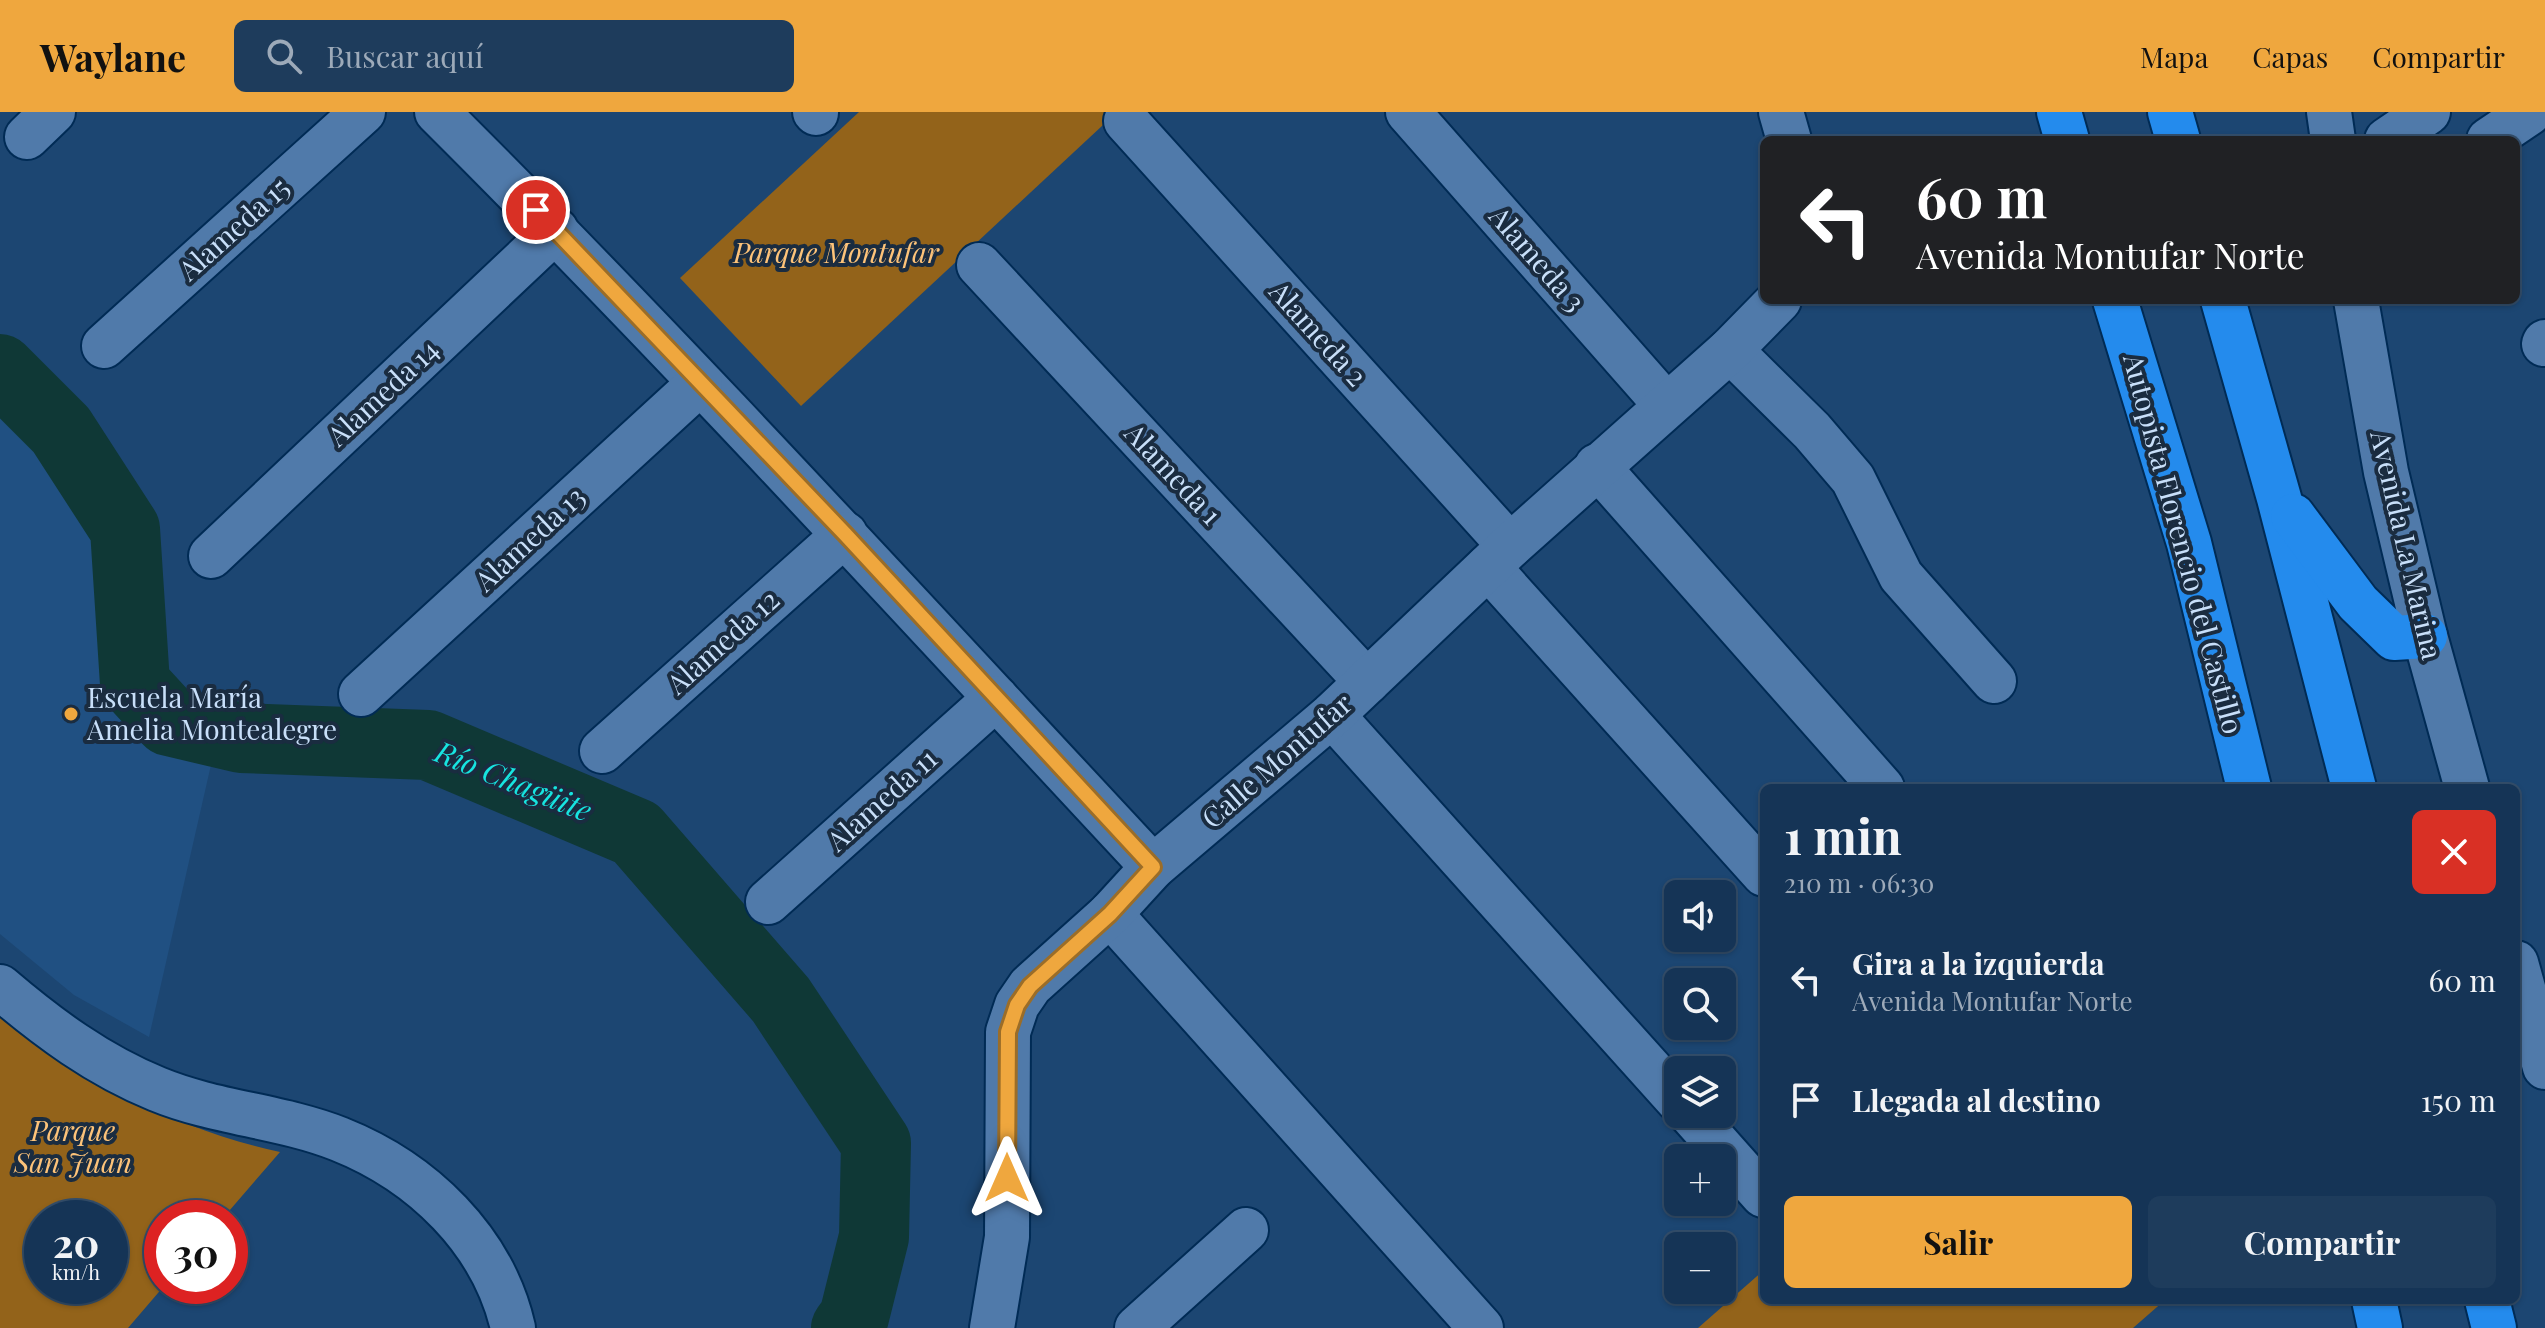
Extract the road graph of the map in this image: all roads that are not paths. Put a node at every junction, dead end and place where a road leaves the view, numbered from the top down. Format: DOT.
graph roads {
  1 [pos="363,112"];
  2 [pos="437,112"];
  3 [pos="1781,112"];
  4 [pos="2059,112"];
  5 [pos="2170,112"];
  6 [pos="2329,112"];
  7 [pos="2428,112"];
  8 [pos="2528,112"];
  9 [pos="1423,117"];
  10 [pos="1126,121"];
  11 [pos="2545,134"];
  12 [pos="1788,136"];
  13 [pos="2066,136"];
  14 [pos="2177,136"];
  15 [pos="2332,136"];
  16 [pos="2393,136"];
  17 [pos="2495,136"];
  18 [pos="556,230"];
  19 [pos="979,265"];
  20 [pos="1775,304"];
  21 [pos="2116,304"];
  22 [pos="2224,304"];
  23 [pos="2357,304"];
  24 [pos="104,346"];
  25 [pos="1730,350"];
  26 [pos="700,383"];
  27 [pos="1666,405"];
  28 [pos="1597,466"];
  29 [pos="2279,498"];
  30 [pos="845,534"];
  31 [pos="211,556"];
  32 [pos="1499,556"];
  33 [pos="2425,636"];
  34 [pos="1994,681"];
  35 [pos="1367,682"];
  36 [pos="361,694"];
  37 [pos="996,698"];
  38 [pos="1332,715"];
  39 [pos="602,751"];
  40 [pos="1878,784"];
  41 [pos="2248,784"];
  42 [pos="2353,784"];
  43 [pos="2466,784"];
  44 [pos="1153,867"];
  45 [pos="1760,869"];
  46 [pos="768,902"];
  47 [pos="1110,914"];
  48 [pos="2520,977"];
  49 [pos="0,987"];
  50 [pos="2545,1067"];
  51 [pos="1664,1084"];
  52 [pos="1703,1128"];
  53 [pos="1760,1192"];
  54 [pos="1246,1230"];
  55 [pos="2375,1304"];
  56 [pos="2488,1304"];
  57 [pos="513,1328"];
  58 [pos="992,1328"];
  59 [pos="1137,1328"];
  60 [pos="1481,1328"];
  61 [pos="2380,1328"];
  62 [pos="2494,1328"];
  1 -- 24 [label="street, Alameda 15"];
  2 -- 18 [label="street"];
  3 -- 12 [label="street"];
  4 -- 13 [label="highway"];
  5 -- 14 [label="highway"];
  6 -- 15 [label="street"];
  7 -- 16 [label="street"];
  8 -- 11 [label="street"];
  8 -- 17 [label="street"];
  9 -- 27 [label="street, Alameda 3"];
  10 -- 32 [label="street, Alameda 2"];
  18 -- 26 [label="street"];
  18 -- 31 [label="street, Alameda 14"];
  19 -- 35 [label="street, Alameda 1"];
  20 -- 25 [label="street, Calle Montufar"];
  21 -- 41 [label="highway, Autopista Florencio del Castillo"];
  22 -- 29 [label="highway"];
  23 -- 33 [label="street, Avenida La Marina"];
  25 -- 27 [label="street, Calle Montufar"];
  25 -- 34 [label="street"];
  26 -- 30 [label="street"];
  26 -- 36 [label="street, Alameda 13"];
  27 -- 28 [label="street, Calle Montufar"];
  28 -- 32 [label="street, Calle Montufar"];
  28 -- 40 [label="street"];
  29 -- 33 [label="highway"];
  29 -- 42 [label="highway"];
  30 -- 37 [label="street"];
  30 -- 39 [label="street, Alameda 12"];
  32 -- 35 [label="street, Calle Montufar"];
  32 -- 45 [label="street, Alameda 2"];
  33 -- 43 [label="street, Avenida La Marina"];
  35 -- 38 [label="street, Calle Montufar"];
  37 -- 44 [label="street"];
  37 -- 46 [label="street, Alameda 11"];
  38 -- 44 [label="street, Calle Montufar"];
  38 -- 51 [label="street"];
  44 -- 47 [label="street, Calle Montufar"];
  47 -- 58 [label="street, Calle Montufar"];
  47 -- 60 [label="street"];
  48 -- 50 [label="street"];
  49 -- 57 [label="street"];
  52 -- 53 [label="street"];
  54 -- 59 [label="street"];
  55 -- 61 [label="highway"];
  56 -- 62 [label="highway"];
}
